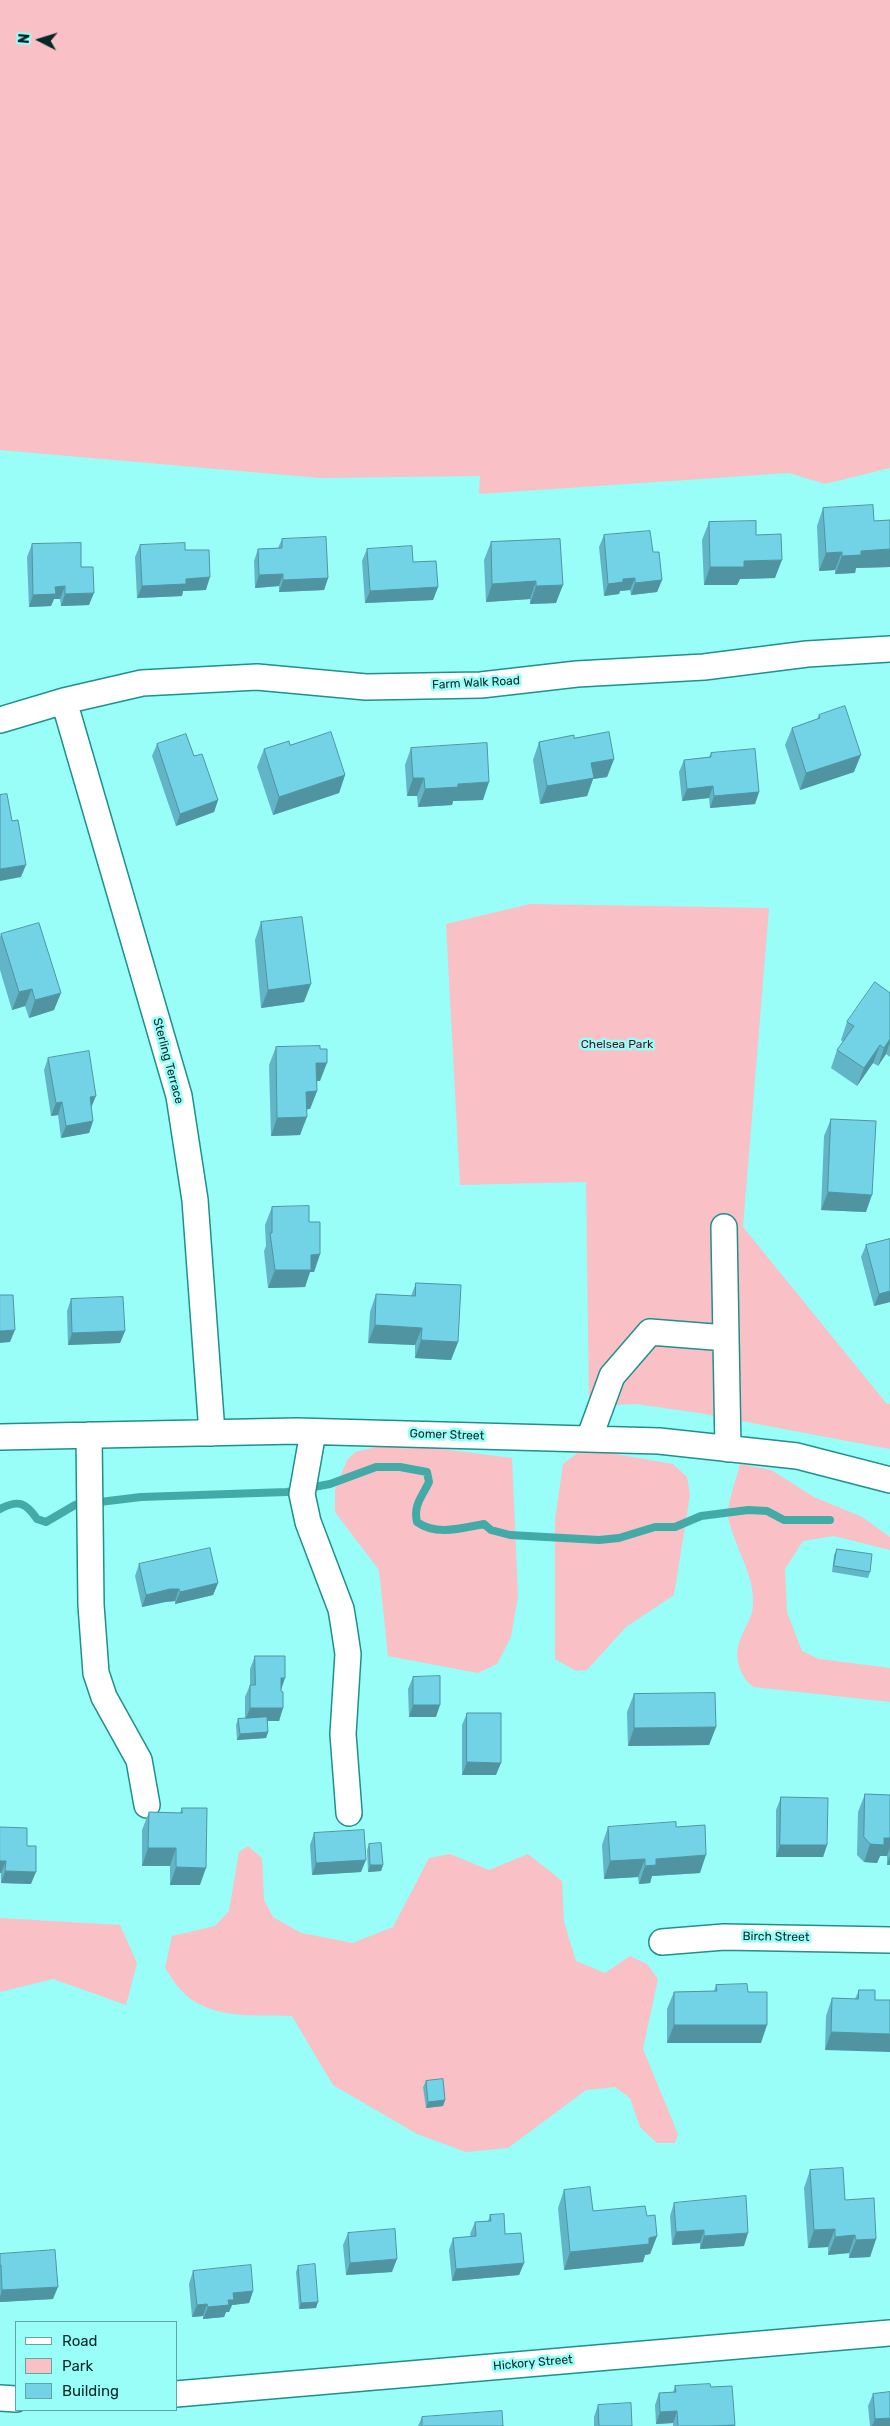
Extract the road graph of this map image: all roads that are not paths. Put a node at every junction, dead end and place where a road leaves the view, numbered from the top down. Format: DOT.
graph roads {
  1 [pos="890,649"];
  2 [pos="64,701"];
  3 [pos="0,720"];
  4 [pos="724,1227"];
  5 [pos="726,1338"];
  6 [pos="313,1432"];
  7 [pos="212,1433"];
  8 [pos="89,1435"];
  9 [pos="0,1437"];
  10 [pos="589,1439"];
  11 [pos="728,1449"];
  12 [pos="890,1480"];
  13 [pos="147,1806"];
  14 [pos="349,1813"];
  15 [pos="890,1940"];
  16 [pos="662,1942"];
  17 [pos="890,2333"];
  18 [pos="178,2394"];
  19 [pos="0,2398"];
  20 [pos="15,2399"];
  1 -- 2 [label="street, Farm Walk Road"];
  2 -- 3 [label="street, Farm Walk Road"];
  2 -- 7 [label="street, Sterling Terrace"];
  4 -- 5 [label="street"];
  5 -- 10 [label="street"];
  5 -- 11 [label="street"];
  6 -- 7 [label="street, Gomer Street"];
  6 -- 10 [label="street, Gomer Street"];
  6 -- 14 [label="street"];
  7 -- 8 [label="street, Gomer Street"];
  8 -- 9 [label="street, Gomer Street"];
  8 -- 13 [label="street"];
  10 -- 11 [label="street, Gomer Street"];
  11 -- 12 [label="street, Gomer Street"];
  15 -- 16 [label="street, Birch Street"];
  17 -- 18 [label="street, Hickory Street"];
  19 -- 20 [label="street"];
}
